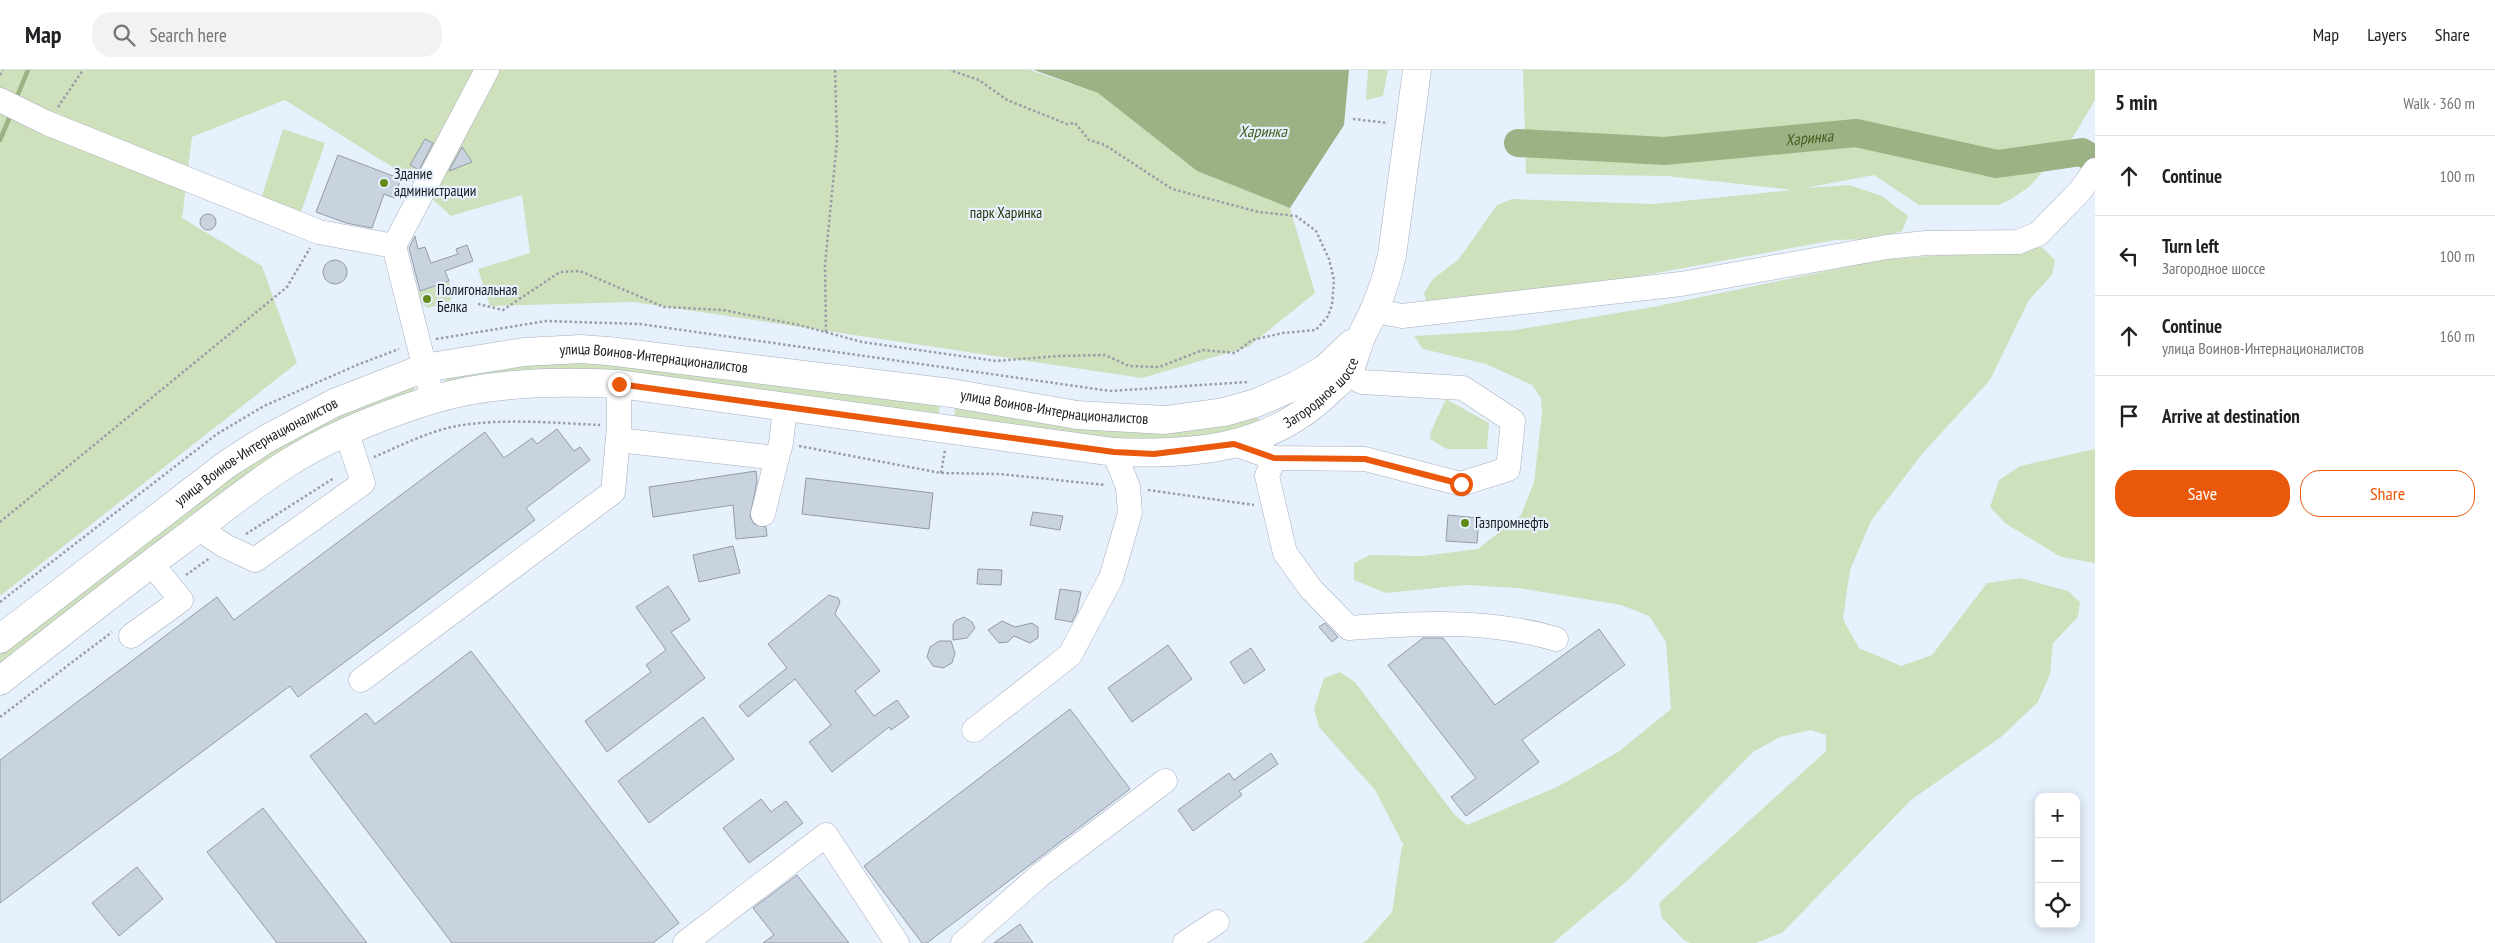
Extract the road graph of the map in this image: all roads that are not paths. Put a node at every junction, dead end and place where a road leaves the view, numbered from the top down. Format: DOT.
graph roads {
  1 [pos="487,70"];
  2 [pos="1417,70"];
  3 [pos="0,100"];
  4 [pos="2095,170"];
  5 [pos="394,246"];
  6 [pos="1369,322"];
  7 [pos="1340,367"];
  8 [pos="424,368"];
  9 [pos="619,384"];
  10 [pos="432,400"];
  11 [pos="1256,403"];
  12 [pos="785,407"];
  13 [pos="1274,432"];
  14 [pos="347,433"];
  15 [pos="618,433"];
  16 [pos="993,437"];
  17 [pos="1234,444"];
  18 [pos="779,450"];
  19 [pos="1114,452"];
  20 [pos="1274,458"];
  21 [pos="763,514"];
  22 [pos="198,528"];
  23 [pos="151,563"];
  24 [pos="124,632"];
  25 [pos="0,639"];
  26 [pos="1556,639"];
  27 [pos="361,680"];
  28 [pos="0,681"];
  29 [pos="974,730"];
  30 [pos="1165,781"];
  31 [pos="1217,922"];
  32 [pos="685,943"];
  33 [pos="897,943"];
  34 [pos="962,943"];
  35 [pos="1185,943"];
  1 -- 5 [label="street"];
  2 -- 6 [label="main road, Загородное шоссе"];
  3 -- 5 [label="street"];
  4 -- 6 [label="street"];
  5 -- 8 [label="street"];
  6 -- 7 [label="main road, Загородное шоссе"];
  7 -- 11 [label="main road, улица Воинов-Интернационалистов"];
  7 -- 13 [label="main road, Загородное шоссе"];
  7 -- 20 [label="street"];
  8 -- 10 [label="street"];
  8 -- 11 [label="main road, улица Воинов-Интернационалистов"];
  8 -- 25 [label="main road, улица Воинов-Интернационалистов"];
  9 -- 10 [label="main road, улица Воинов-Интернационалистов"];
  9 -- 12 [label="main road, улица Воинов-Интернационалистов"];
  9 -- 15 [label="street"];
  10 -- 14 [label="main road, улица Воинов-Интернационалистов"];
  11 -- 13 [label="street"];
  12 -- 16 [label="main road, улица Воинов-Интернационалистов"];
  12 -- 18 [label="street"];
  13 -- 17 [label="main road, Загородное шоссе"];
  14 -- 22 [label="main road, улица Воинов-Интернационалистов"];
  14 -- 22 [label="street"];
  15 -- 18 [label="street"];
  15 -- 27 [label="street"];
  16 -- 19 [label="main road, Загородное шоссе"];
  17 -- 19 [label="main road, Загородное шоссе"];
  17 -- 20 [label="street"];
  18 -- 21 [label="street"];
  19 -- 29 [label="street"];
  20 -- 26 [label="street"];
  22 -- 23 [label="main road, улица Воинов-Интернационалистов"];
  23 -- 24 [label="street"];
  23 -- 28 [label="main road, улица Воинов-Интернационалистов"];
  30 -- 34 [label="street"];
  31 -- 35 [label="street"];
  32 -- 33 [label="street"];
}
